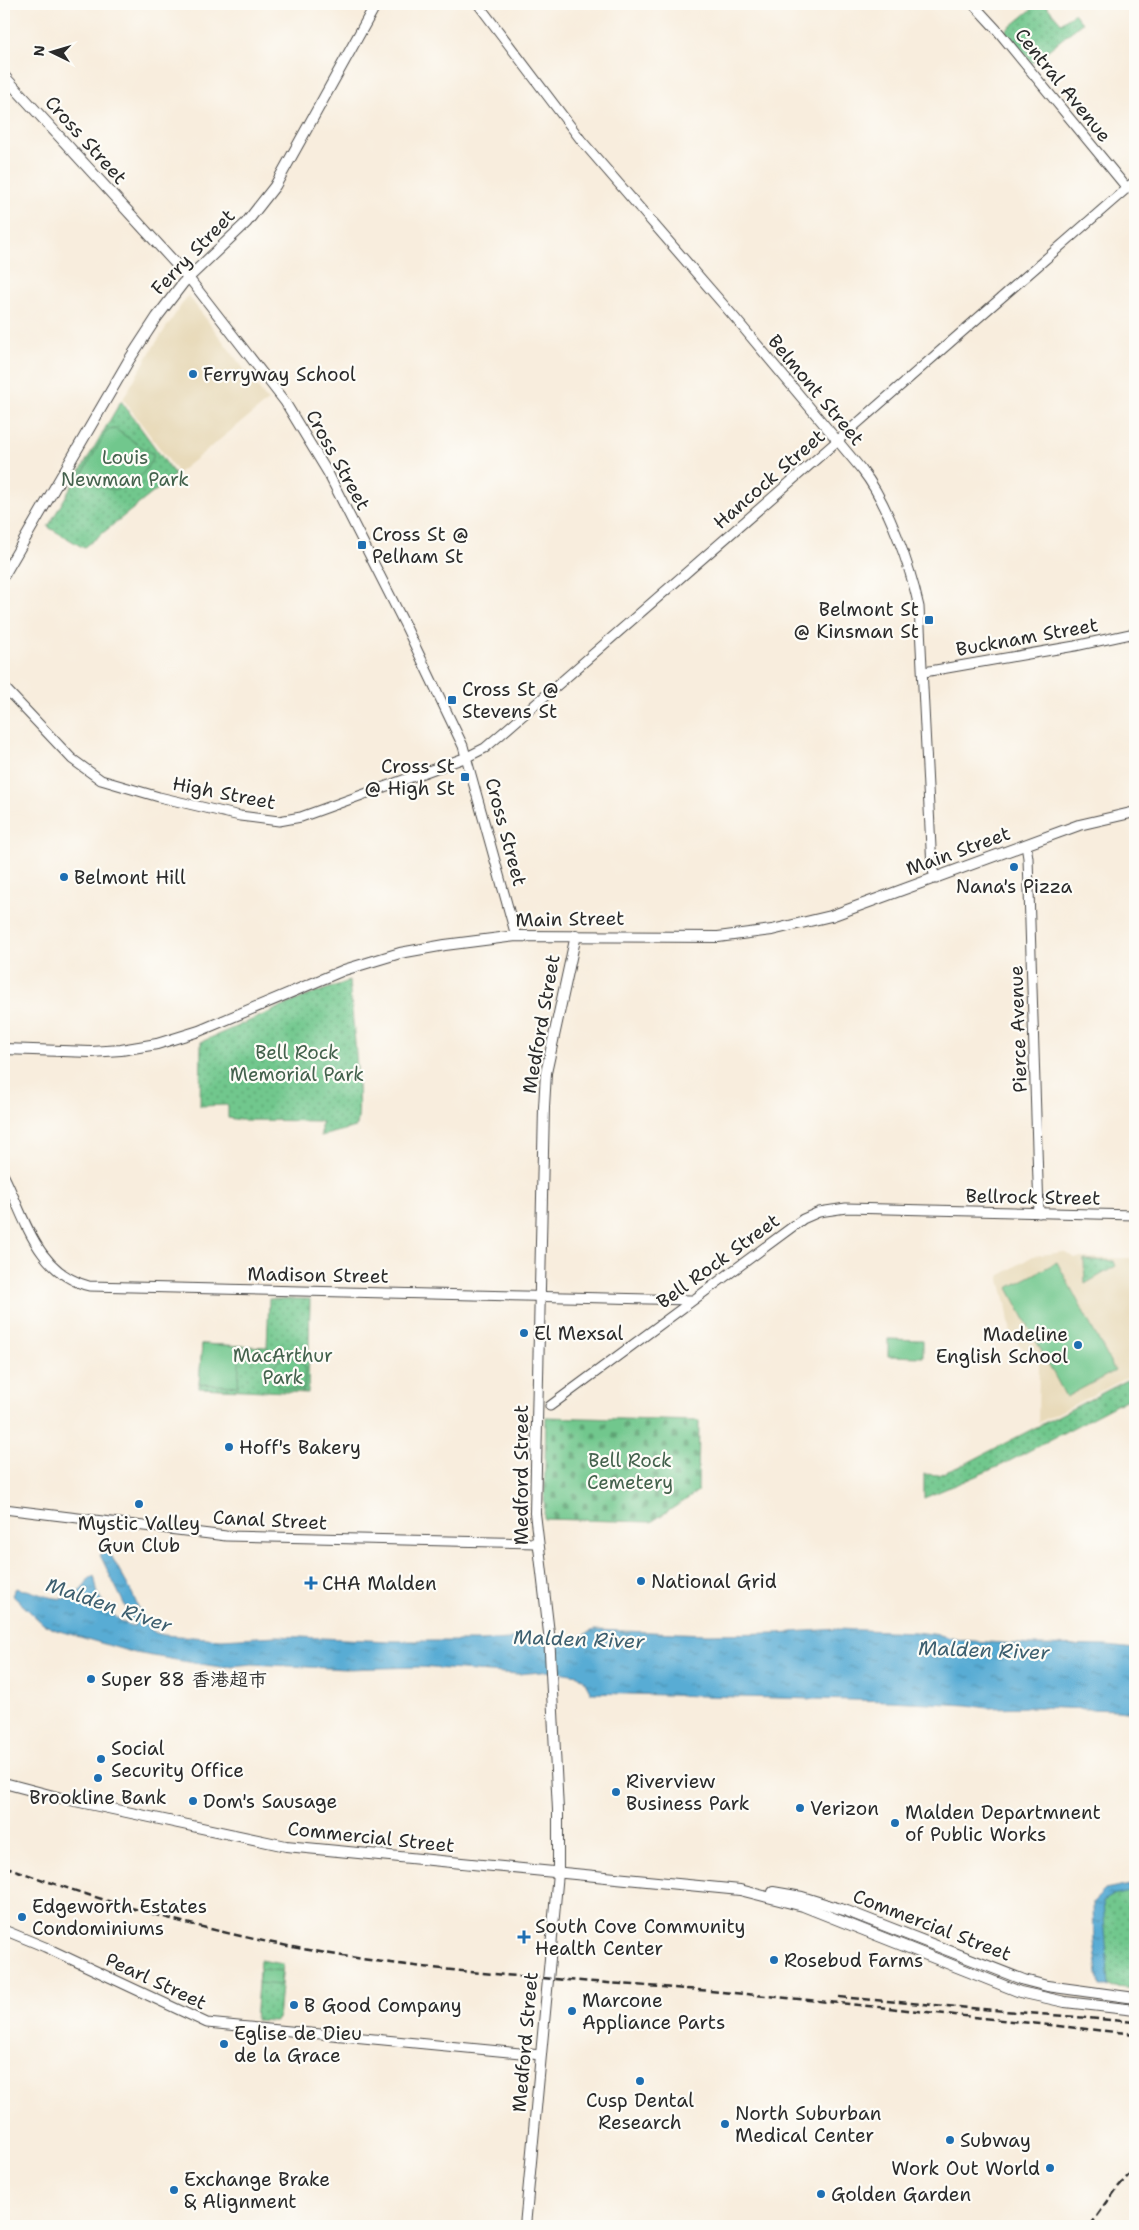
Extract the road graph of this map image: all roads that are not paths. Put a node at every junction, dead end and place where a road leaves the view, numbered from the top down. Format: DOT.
graph roads {
  1 [pos="376,4"];
  2 [pos="478,4"];
  3 [pos="973,4"];
  4 [pos="4,76"];
  5 [pos="1135,181"];
  6 [pos="1127,188"];
  7 [pos="188,277"];
  8 [pos="837,440"];
  9 [pos="4,575"];
  10 [pos="1135,633"];
  11 [pos="924,672"];
  12 [pos="4,687"];
  13 [pos="467,757"];
  14 [pos="1135,812"];
  15 [pos="1026,845"];
  16 [pos="936,879"];
  17 [pos="576,935"];
  18 [pos="516,936"];
  19 [pos="4,1049"];
  20 [pos="4,1176"];
  21 [pos="930,1211"];
  22 [pos="1040,1213"];
  23 [pos="1135,1216"];
  24 [pos="541,1296"];
  25 [pos="691,1300"];
  26 [pos="550,1406"];
  27 [pos="4,1509"];
  28 [pos="537,1543"];
  29 [pos="4,1783"];
  30 [pos="558,1873"];
  31 [pos="740,1890"];
  32 [pos="4,1930"];
  33 [pos="1135,1998"];
  34 [pos="1135,2010"];
  35 [pos="541,2055"];
  36 [pos="528,2200"];
  37 [pos="525,2226"];
  38 [pos="530,2226"];
  1 -- 7 [label="main road, Ferry Street"];
  2 -- 8 [label="street, Belmont Street"];
  3 -- 6 [label="street, Central Avenue"];
  4 -- 7 [label="main road, Cross Street"];
  5 -- 6 [label="street, Hancock Street"];
  6 -- 8 [label="street, Hancock Street"];
  7 -- 9 [label="main road, Ferry Street"];
  7 -- 13 [label="street, Cross Street"];
  8 -- 11 [label="street, Belmont Street"];
  8 -- 13 [label="street, Hancock Street"];
  10 -- 11 [label="street, Bucknam Street"];
  11 -- 16 [label="street, Belmont Street"];
  12 -- 13 [label="street, High Street"];
  13 -- 18 [label="street, Cross Street"];
  14 -- 15 [label="main road, Main Street"];
  15 -- 16 [label="main road, Main Street"];
  15 -- 22 [label="street, Pierce Avenue"];
  16 -- 17 [label="main road, Main Street"];
  17 -- 18 [label="main road, Main Street"];
  17 -- 24 [label="main road, Medford Street"];
  18 -- 19 [label="main road, Main Street"];
  20 -- 24 [label="street, Madison Street"];
  21 -- 22 [label="street, Bellrock Street"];
  21 -- 25 [label="street, Bell Rock Street"];
  22 -- 23 [label="street, Bellrock Street"];
  24 -- 25 [label="street, Madison Street"];
  24 -- 28 [label="main road, Medford Street"];
  25 -- 26 [label="street, Bell Rock Street"];
  27 -- 28 [label="street, Canal Street"];
  28 -- 30 [label="main road, Medford Street"];
  29 -- 30 [label="main road, Commercial Street"];
  30 -- 31 [label="main road, Commercial Street"];
  30 -- 35 [label="main road, Medford Street"];
  31 -- 33 [label="main road, Commercial Street"];
  31 -- 34 [label="main road, Commercial Street"];
  32 -- 35 [label="street, Pearl Street"];
  35 -- 36 [label="main road, Medford Street"];
  36 -- 37 [label="main road, Medford Street"];
  36 -- 38 [label="main road"];
}
